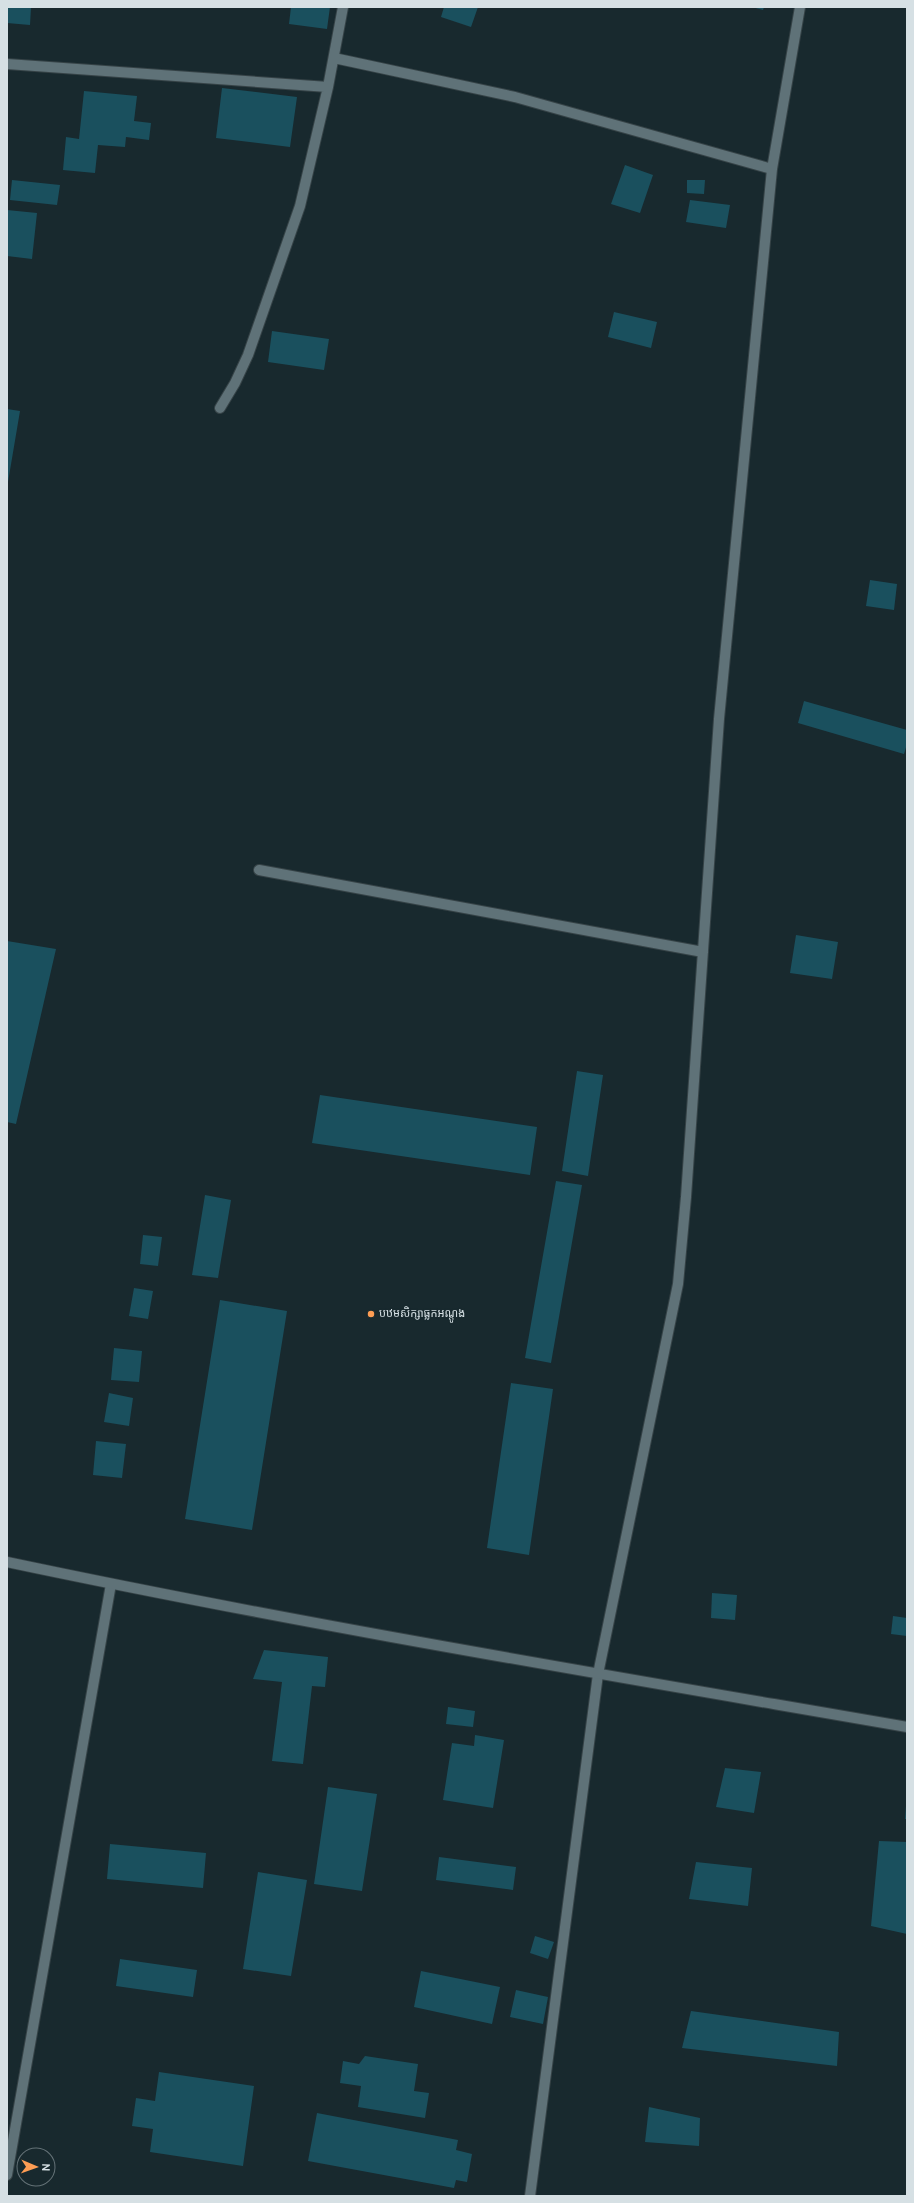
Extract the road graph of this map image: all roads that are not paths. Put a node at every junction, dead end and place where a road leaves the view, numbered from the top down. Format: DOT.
graph roads {
  1 [pos="343,7"];
  2 [pos="800,7"];
  3 [pos="334,58"];
  4 [pos="7,64"];
  5 [pos="328,87"];
  6 [pos="772,169"];
  7 [pos="220,408"];
  8 [pos="259,870"];
  9 [pos="703,952"];
  10 [pos="7,1562"];
  11 [pos="111,1584"];
  12 [pos="598,1674"];
  13 [pos="907,1727"];
  14 [pos="7,2175"];
  15 [pos="530,2196"];
  1 -- 3 [label="street"];
  2 -- 6 [label="street"];
  3 -- 5 [label="street"];
  3 -- 6 [label="street"];
  4 -- 5 [label="street"];
  5 -- 7 [label="street"];
  6 -- 9 [label="street"];
  8 -- 9 [label="street"];
  9 -- 12 [label="street"];
  10 -- 11 [label="street"];
  11 -- 12 [label="street"];
  11 -- 14 [label="street"];
  12 -- 13 [label="street"];
  12 -- 15 [label="street"];
}
